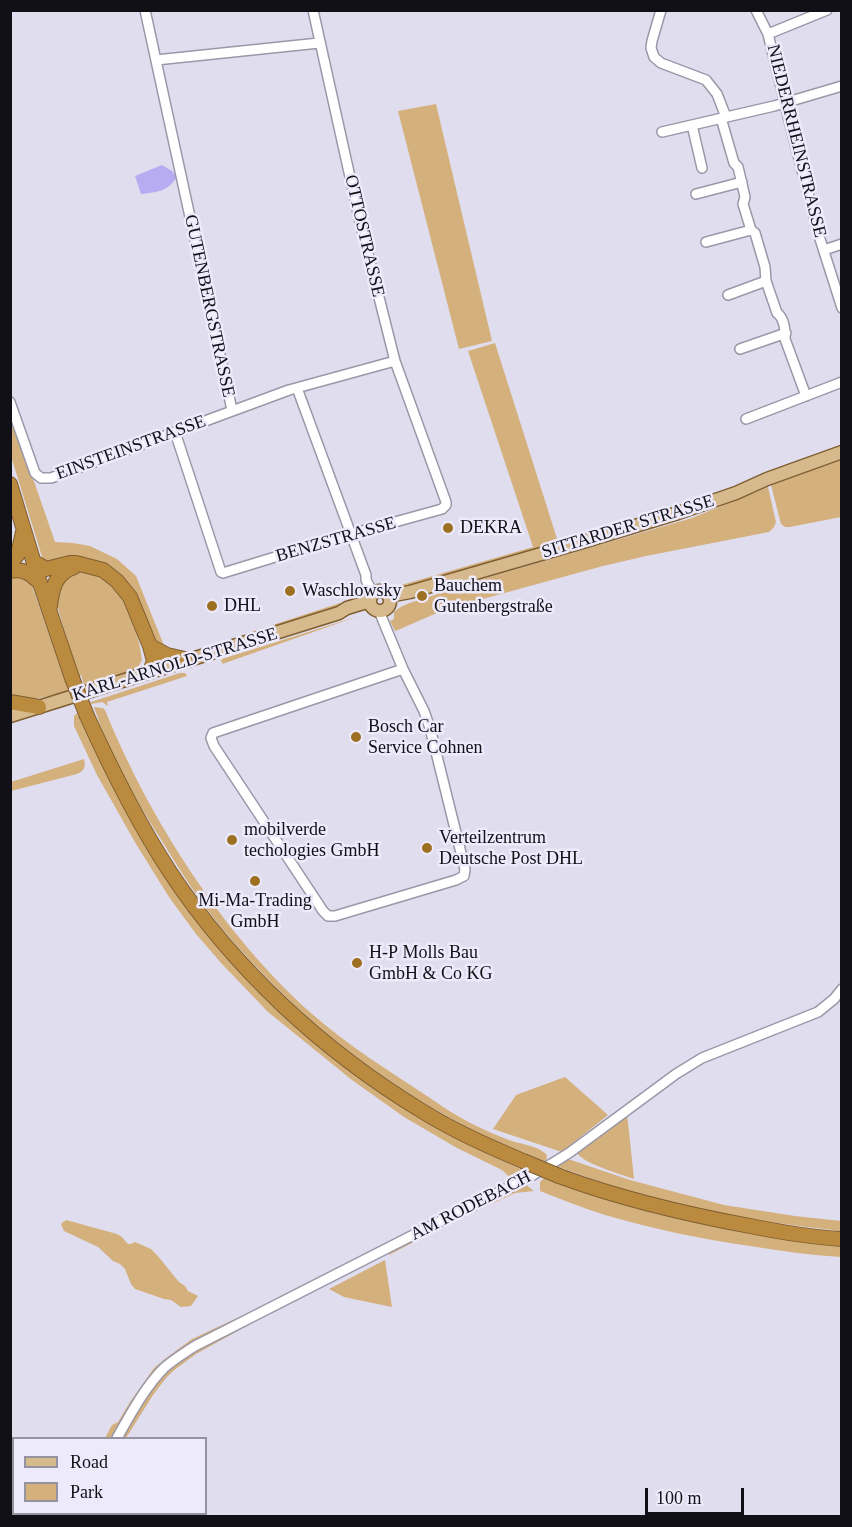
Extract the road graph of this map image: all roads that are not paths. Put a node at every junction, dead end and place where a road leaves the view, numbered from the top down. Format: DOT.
graph roads {
  1 [pos="145,10"];
  2 [pos="313,10"];
  3 [pos="661,10"];
  4 [pos="756,10"];
  5 [pos="827,10"];
  6 [pos="768,34"];
  7 [pos="320,43"];
  8 [pos="156,60"];
  9 [pos="842,86"];
  10 [pos="785,103"];
  11 [pos="723,118"];
  12 [pos="692,125"];
  13 [pos="662,132"];
  14 [pos="702,168"];
  15 [pos="742,182"];
  16 [pos="696,194"];
  17 [pos="751,230"];
  18 [pos="706,242"];
  19 [pos="842,244"];
  20 [pos="824,250"];
  21 [pos="766,281"];
  22 [pos="728,295"];
  23 [pos="842,308"];
  24 [pos="786,333"];
  25 [pos="740,349"];
  26 [pos="396,361"];
  27 [pos="842,382"];
  28 [pos="297,388"];
  29 [pos="806,396"];
  30 [pos="10,402"];
  31 [pos="232,410"];
  32 [pos="746,419"];
  33 [pos="175,432"];
  34 [pos="842,452"];
  35 [pos="10,484"];
  36 [pos="23,527"];
  37 [pos="350,535"];
  38 [pos="34,562"];
  39 [pos="10,564"];
  40 [pos="85,565"];
  41 [pos="10,571"];
  42 [pos="40,583"];
  43 [pos="379,601"];
  44 [pos="50,609"];
  45 [pos="140,622"];
  46 [pos="150,646"];
  47 [pos="189,660"];
  48 [pos="403,669"];
  49 [pos="150,672"];
  50 [pos="10,702"];
  51 [pos="39,707"];
  52 [pos="10,716"];
  53 [pos="842,989"];
  54 [pos="842,1239"];
  55 [pos="118,1437"];
  1 -- 8 [label="street, GUTENBERGSTRASSE"];
  2 -- 7 [label="street, OTTOSTRASSE"];
  3 -- 11 [label="street"];
  4 -- 6 [label="street, NIEDERRHEINSTRASSE"];
  5 -- 6 [label="street"];
  6 -- 10 [label="street, NIEDERRHEINSTRASSE"];
  7 -- 8 [label="street"];
  7 -- 26 [label="street, OTTOSTRASSE"];
  8 -- 31 [label="street, GUTENBERGSTRASSE"];
  9 -- 10 [label="street"];
  10 -- 11 [label="street"];
  10 -- 20 [label="street, NIEDERRHEINSTRASSE"];
  11 -- 12 [label="street"];
  11 -- 15 [label="street"];
  12 -- 13 [label="street"];
  12 -- 14 [label="street"];
  15 -- 16 [label="street"];
  15 -- 17 [label="street"];
  17 -- 18 [label="street"];
  17 -- 21 [label="street"];
  19 -- 20 [label="street"];
  20 -- 23 [label="street, NIEDERRHEINSTRASSE"];
  21 -- 22 [label="street"];
  21 -- 24 [label="street"];
  24 -- 25 [label="street"];
  24 -- 29 [label="street"];
  26 -- 28 [label="street"];
  26 -- 37 [label="street, BENZSTRASSE"];
  27 -- 29 [label="street"];
  28 -- 31 [label="street, GUTENBERGSTRASSE"];
  28 -- 37 [label="street"];
  29 -- 32 [label="street"];
  30 -- 33 [label="street, EINSTEINSTRASSE"];
  31 -- 33 [label="street, EINSTEINSTRASSE"];
  33 -- 37 [label="street, BENZSTRASSE"];
  34 -- 43 [label="main road, SITTARDER STRASSE"];
  35 -- 36 [label="highway"];
  36 -- 38 [label="highway"];
  36 -- 39 [label="highway"];
  37 -- 43 [label="street"];
  38 -- 40 [label="highway"];
  38 -- 42 [label="highway"];
  40 -- 44 [label="highway"];
  40 -- 45 [label="highway"];
  41 -- 42 [label="highway"];
  42 -- 44 [label="highway"];
  43 -- 47 [label="main road, KARL-ARNOLD-STRASSE"];
  43 -- 48 [label="street"];
  44 -- 54 [label="highway, bridge"];
  45 -- 46 [label="highway"];
  45 -- 49 [label="highway"];
  46 -- 47 [label="highway"];
  46 -- 49 [label="highway"];
  47 -- 49 [label="main road, KARL-ARNOLD-STRASSE"];
  48 -- 48 [label="street"];
  49 -- 51 [label="main road, KARL-ARNOLD-STRASSE"];
  50 -- 51 [label="highway"];
  51 -- 52 [label="main road, KARL-ARNOLD-STRASSE"];
  53 -- 55 [label="street, AM RODEBACH"];
}
